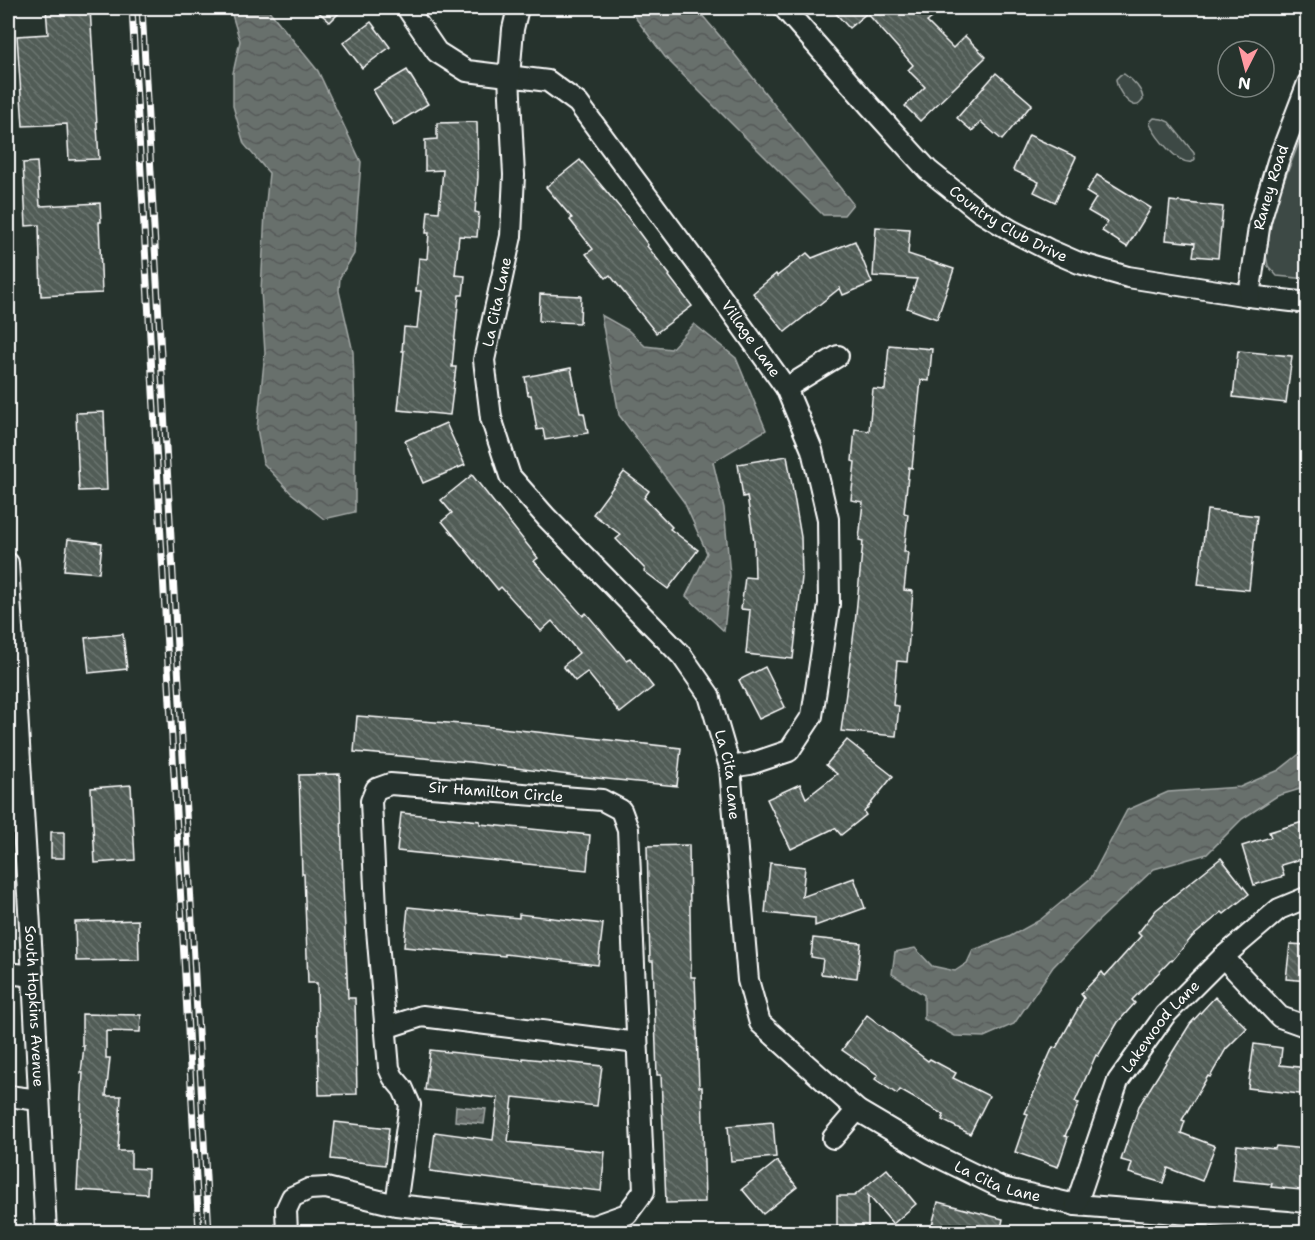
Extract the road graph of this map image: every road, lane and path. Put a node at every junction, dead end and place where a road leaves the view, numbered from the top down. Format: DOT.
graph roads {
  1 [pos="407,8"];
  2 [pos="518,8"];
  3 [pos="784,8"];
  4 [pos="509,77"];
  5 [pos="1308,82"];
  6 [pos="1250,296"];
  7 [pos="1308,303"];
  8 [pos="838,356"];
  9 [pos="786,388"];
  10 [pos="8,563"];
  11 [pos="730,767"];
  12 [pos="1308,897"];
  13 [pos="1223,957"];
  14 [pos="8,973"];
  15 [pos="33,976"];
  16 [pos="1308,1027"];
  17 [pos="385,1028"];
  18 [pos="638,1043"];
  19 [pos="8,1096"];
  20 [pos="39,1100"];
  21 [pos="857,1110"];
  22 [pos="833,1138"];
  23 [pos="396,1205"];
  24 [pos="1076,1205"];
  25 [pos="1308,1226"];
  26 [pos="46,1233"];
  27 [pos="287,1233"];
  1 -- 4 [label="street, Village Lane"];
  2 -- 4 [label="street, La Cita Lane"];
  3 -- 6 [label="street, Country Club Drive"];
  4 -- 9 [label="street, Village Lane"];
  4 -- 11 [label="street, La Cita Lane"];
  5 -- 6 [label="street, Raney Road"];
  6 -- 7 [label="street, Country Club Drive"];
  8 -- 9 [label="street"];
  9 -- 11 [label="street, Village Lane"];
  10 -- 15 [label="street, South Hopkins Avenue"];
  11 -- 21 [label="street, La Cita Lane"];
  12 -- 13 [label="street, Lakewood Lane"];
  13 -- 16 [label="street"];
  13 -- 24 [label="street, Lakewood Lane"];
  14 -- 15 [label="street"];
  15 -- 20 [label="street, South Hopkins Avenue"];
  17 -- 18 [label="street"];
  17 -- 18 [label="street, Sir Hamilton Circle"];
  17 -- 23 [label="street, Sir Hamilton Circle"];
  18 -- 23 [label="street, Sir Hamilton Circle"];
  19 -- 20 [label="street"];
  20 -- 26 [label="street, South Hopkins Avenue"];
  21 -- 22 [label="street"];
  21 -- 24 [label="street, La Cita Lane"];
  23 -- 27 [label="street, Sir Hamilton Circle"];
  24 -- 25 [label="street, La Cita Lane"];
}
